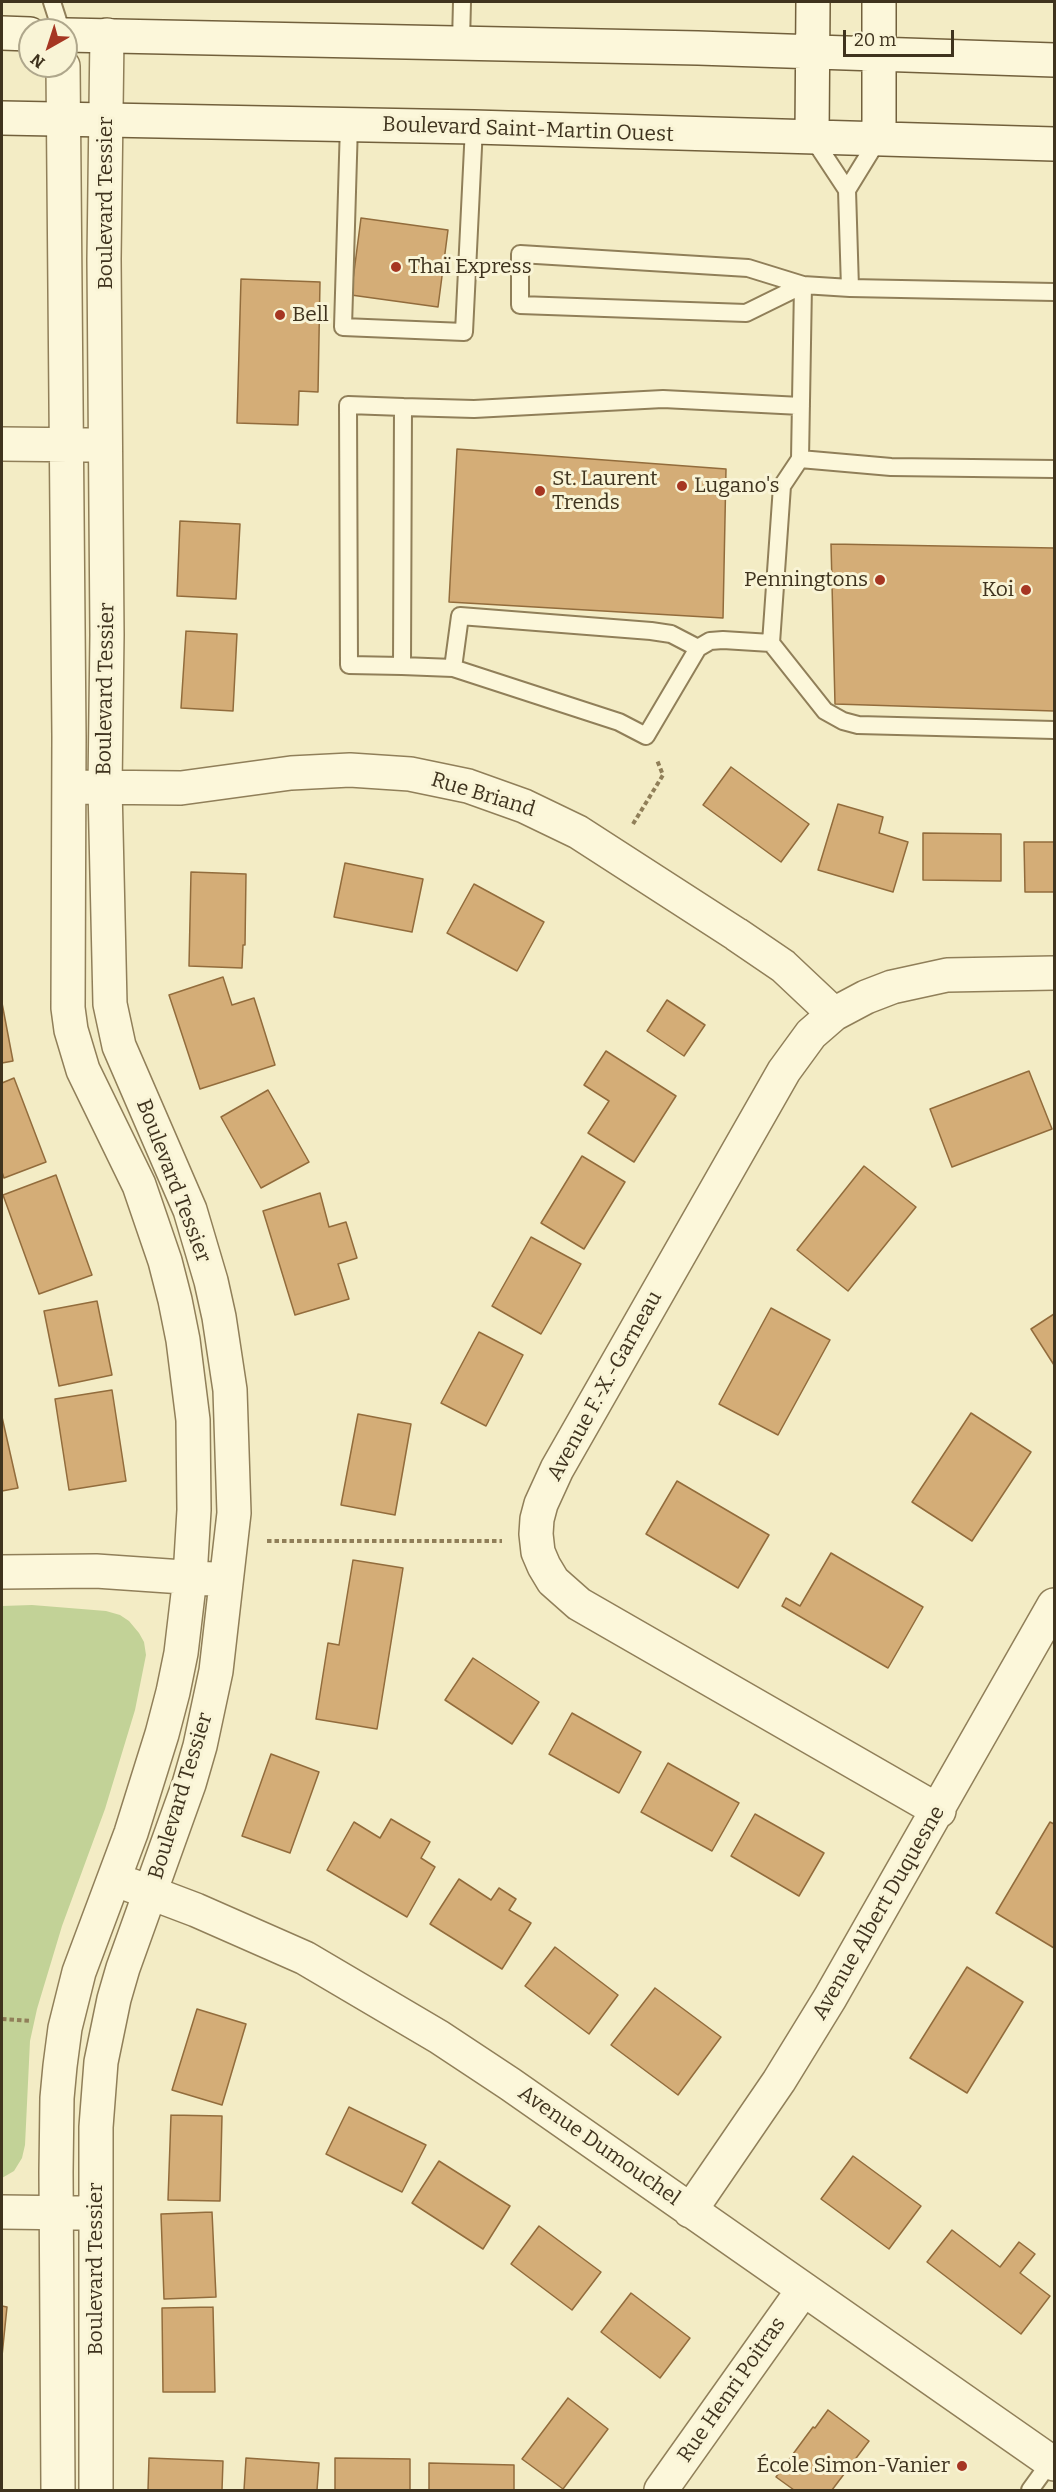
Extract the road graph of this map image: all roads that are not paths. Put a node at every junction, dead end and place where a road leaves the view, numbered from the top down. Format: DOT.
graph roads {
  1 [pos="52,2"];
  2 [pos="462,2"];
  3 [pos="813,2"];
  4 [pos="879,2"];
  5 [pos="58,18"];
  6 [pos="2,33"];
  7 [pos="18,34"];
  8 [pos="78,35"];
  9 [pos="107,35"];
  10 [pos="460,42"];
  11 [pos="813,53"];
  12 [pos="879,55"];
  13 [pos="1054,60"];
  14 [pos="63,78"];
  15 [pos="2,118"];
  16 [pos="64,120"];
  17 [pos="107,121"];
  18 [pos="349,124"];
  19 [pos="474,127"];
  20 [pos="812,137"];
  21 [pos="879,138"];
  22 [pos="1054,144"];
  23 [pos="847,190"];
  24 [pos="803,285"];
  25 [pos="850,288"];
  26 [pos="1054,292"];
  27 [pos="801,406"];
  28 [pos="403,407"];
  29 [pos="2,444"];
  30 [pos="67,444"];
  31 [pos="107,445"];
  32 [pos="800,459"];
  33 [pos="1054,469"];
  34 [pos="771,643"];
  35 [pos="698,648"];
  36 [pos="402,666"];
  37 [pos="453,668"];
  38 [pos="1054,730"];
  39 [pos="69,786"];
  40 [pos="105,787"];
  41 [pos="1054,973"];
  42 [pos="834,1014"];
  43 [pos="2,1572"];
  44 [pos="190,1577"];
  45 [pos="228,1580"];
  46 [pos="1054,1605"];
  47 [pos="939,1811"];
  48 [pos="114,1880"];
  49 [pos="151,1893"];
  50 [pos="690,2211"];
  51 [pos="2,2212"];
  52 [pos="57,2212"];
  53 [pos="96,2213"];
  54 [pos="803,2290"];
  55 [pos="1053,2460"];
  56 [pos="58,2490"];
  57 [pos="96,2490"];
  58 [pos="661,2490"];
  59 [pos="1030,2490"];
  1 -- 5 [label="lane"];
  2 -- 10 [label="lane"];
  3 -- 11 [label="street"];
  4 -- 12 [label="street"];
  6 -- 7 [label="street"];
  8 -- 9 [label="street"];
  9 -- 10 [label="street"];
  9 -- 17 [label="street, Boulevard Tessier"];
  10 -- 11 [label="street"];
  11 -- 12 [label="street"];
  11 -- 20 [label="street"];
  12 -- 13 [label="street"];
  12 -- 21 [label="street"];
  14 -- 16 [label="street, Boulevard Tessier"];
  15 -- 16 [label="street, Boulevard Saint-Martin Ouest"];
  16 -- 17 [label="street, Boulevard Saint-Martin Ouest"];
  16 -- 30 [label="street, Boulevard Tessier"];
  17 -- 18 [label="street, Boulevard Saint-Martin Ouest"];
  17 -- 31 [label="street, Boulevard Tessier"];
  18 -- 19 [label="street, Boulevard Saint-Martin Ouest"];
  18 -- 19 [label="lane"];
  19 -- 20 [label="street, Boulevard Saint-Martin Ouest"];
  20 -- 21 [label="street, Boulevard Saint-Martin Ouest"];
  20 -- 23 [label="lane"];
  21 -- 22 [label="street, Boulevard Saint-Martin Ouest"];
  21 -- 23 [label="lane"];
  23 -- 25 [label="lane"];
  24 -- 24 [label="lane"];
  24 -- 25 [label="lane"];
  24 -- 27 [label="lane"];
  25 -- 26 [label="lane"];
  27 -- 28 [label="lane"];
  27 -- 32 [label="lane"];
  28 -- 36 [label="lane"];
  28 -- 36 [label="lane"];
  29 -- 30 [label="street"];
  30 -- 31 [label="street"];
  30 -- 39 [label="street, Boulevard Tessier"];
  31 -- 40 [label="street, Boulevard Tessier"];
  32 -- 33 [label="lane"];
  32 -- 34 [label="lane"];
  34 -- 35 [label="lane"];
  34 -- 38 [label="lane"];
  35 -- 37 [label="lane"];
  35 -- 37 [label="lane"];
  36 -- 37 [label="lane"];
  39 -- 40 [label="street, Rue Briand"];
  39 -- 44 [label="street, Boulevard Tessier"];
  40 -- 42 [label="street, Rue Briand"];
  40 -- 45 [label="street, Boulevard Tessier"];
  41 -- 42 [label="street, Avenue F.-X.-Garneau"];
  42 -- 47 [label="street, Avenue F.-X.-Garneau"];
  43 -- 44 [label="street"];
  44 -- 45 [label="street"];
  44 -- 48 [label="street, Boulevard Tessier"];
  45 -- 49 [label="street, Boulevard Tessier"];
  46 -- 47 [label="street, Avenue Albert Duquesne"];
  47 -- 50 [label="street, Avenue Albert Duquesne"];
  48 -- 49 [label="street, Avenue Dumouchel"];
  48 -- 52 [label="street, Boulevard Tessier"];
  49 -- 50 [label="street, Avenue Dumouchel"];
  49 -- 53 [label="street, Boulevard Tessier"];
  50 -- 54 [label="street, Avenue Dumouchel"];
  51 -- 52 [label="street"];
  52 -- 53 [label="street"];
  52 -- 56 [label="street, Boulevard Tessier"];
  53 -- 57 [label="street, Boulevard Tessier"];
  54 -- 55 [label="street, Avenue Dumouchel"];
  54 -- 58 [label="street, Rue Henri Poitras"];
  55 -- 59 [label="lane"];
}
